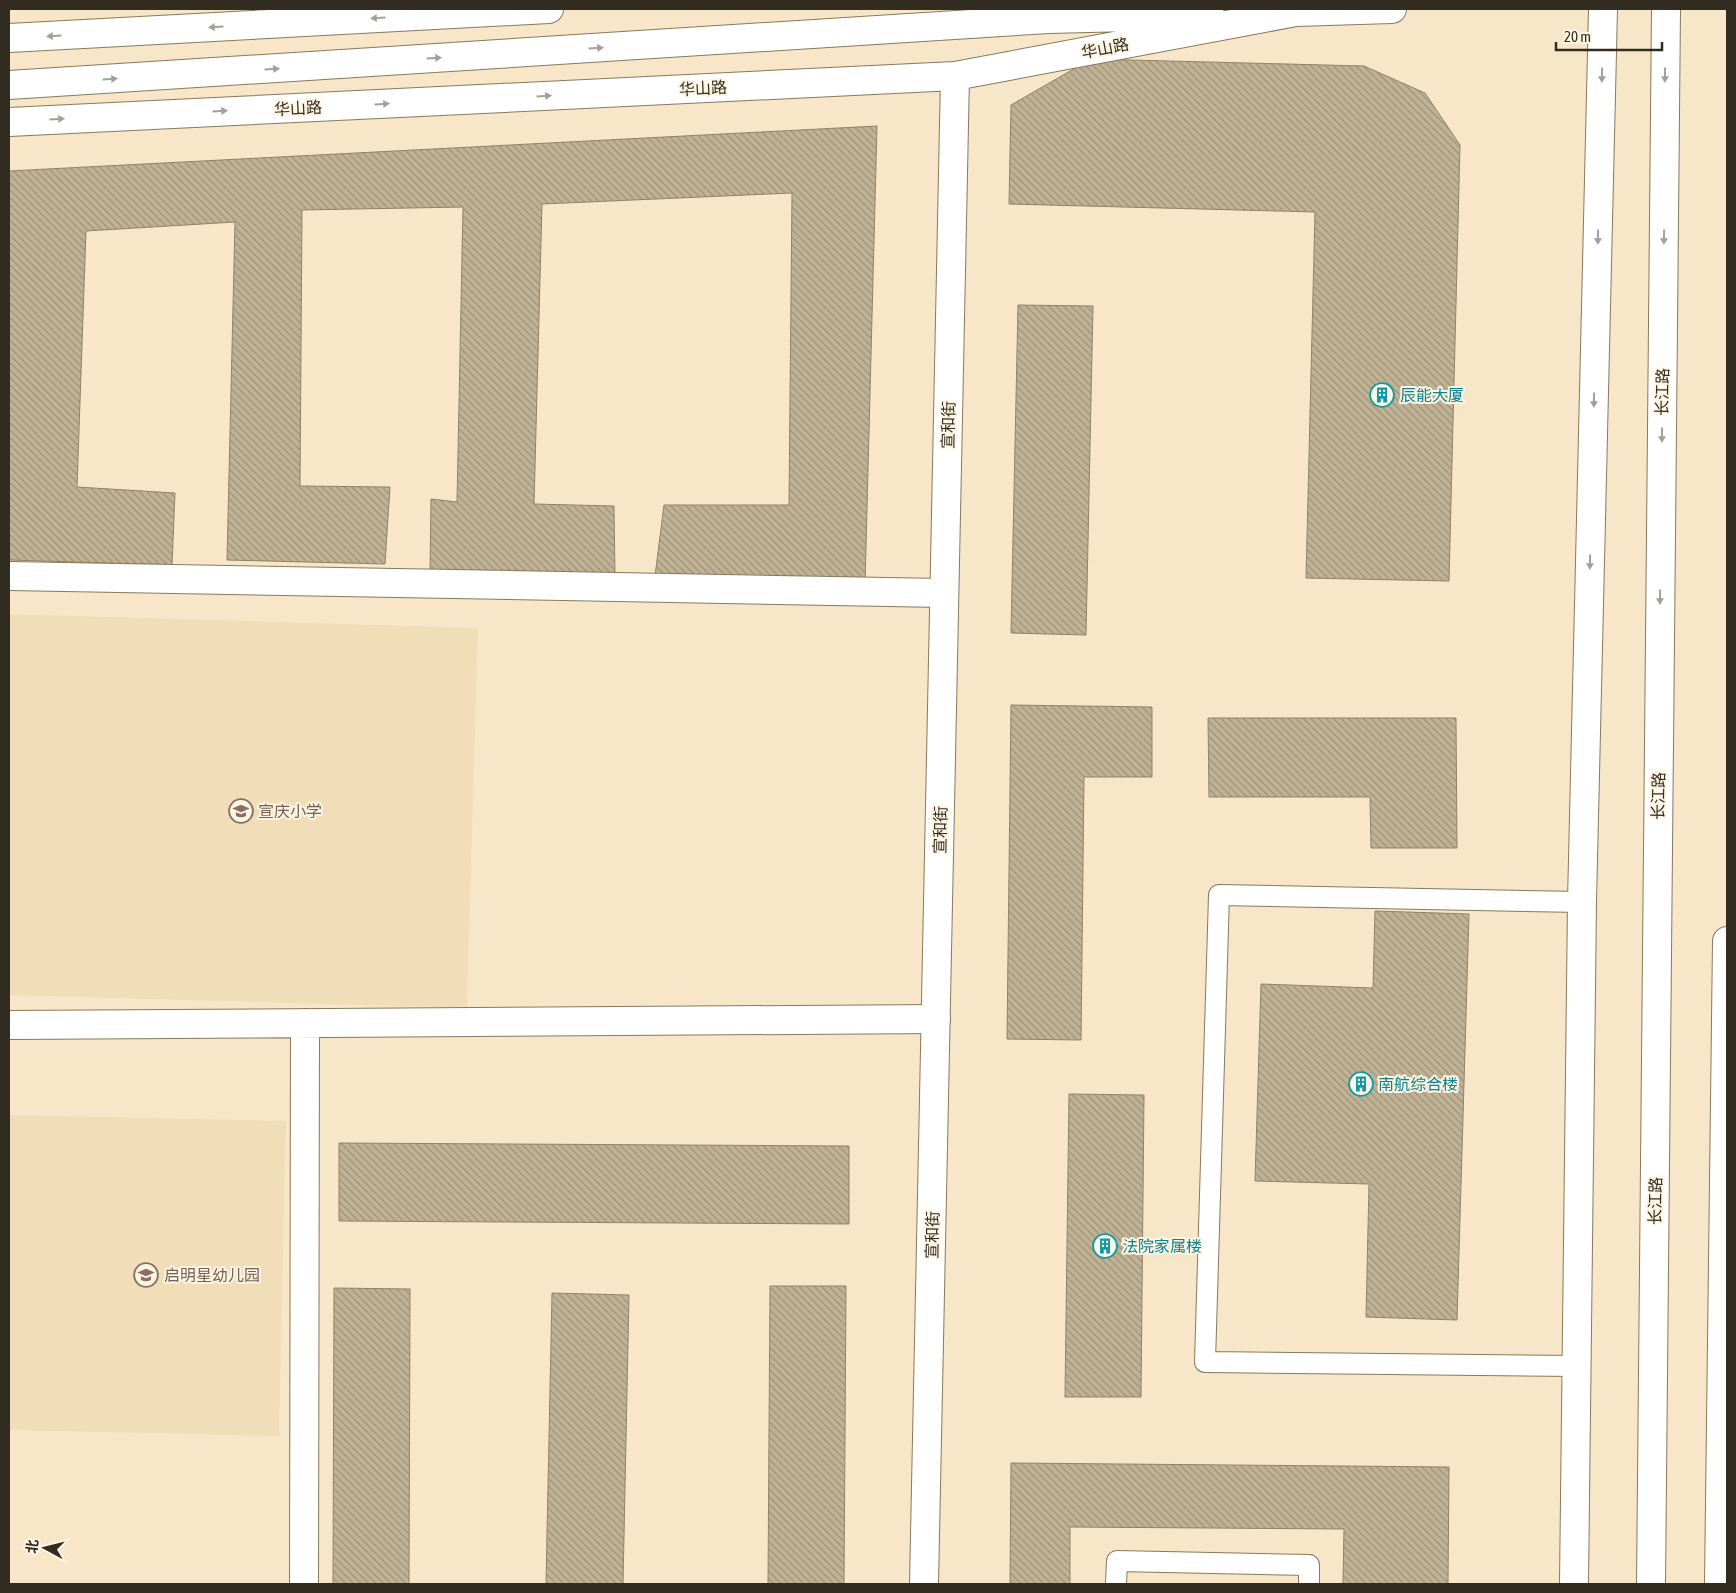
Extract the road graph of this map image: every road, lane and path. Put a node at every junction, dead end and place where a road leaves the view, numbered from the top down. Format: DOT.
graph roads {
  1 [pos="549,9"];
  2 [pos="1392,9"];
  3 [pos="1603,9"];
  4 [pos="1666,9"];
  5 [pos="1296,12"];
  6 [pos="9,38"];
  7 [pos="955,76"];
  8 [pos="9,85"];
  9 [pos="9,122"];
  10 [pos="9,576"];
  11 [pos="944,592"];
  12 [pos="1582,902"];
  13 [pos="1727,941"];
  14 [pos="936,1019"];
  15 [pos="305,1023"];
  16 [pos="9,1025"];
  17 [pos="1727,1121"];
  18 [pos="1576,1366"];
  19 [pos="304,1584"];
  20 [pos="924,1584"];
  21 [pos="1116,1584"];
  22 [pos="1309,1584"];
  23 [pos="1574,1584"];
  24 [pos="1651,1584"];
  25 [pos="1718,1584"];
  1 -- 6 [label="main road, one-way"];
  2 -- 5 [label="main road, 华山路"];
  3 -- 12 [label="main road, one-way"];
  4 -- 24 [label="main road, 长江路, one-way"];
  5 -- 7 [label="main road, 华山路"];
  8 -- 5 [label="main road, one-way"];
  9 -- 7 [label="main road, 华山路, one-way"];
  7 -- 11 [label="main road, 宣和街"];
  10 -- 11 [label="main road"];
  11 -- 14 [label="main road, 宣和街"];
  12 -- 18 [label="main road"];
  12 -- 18 [label="lane"];
  13 -- 17 [label="main road"];
  14 -- 15 [label="main road"];
  14 -- 20 [label="main road, 宣和街"];
  15 -- 16 [label="main road"];
  15 -- 19 [label="main road"];
  17 -- 25 [label="main road"];
  18 -- 23 [label="main road"];
  21 -- 22 [label="lane"];
}
